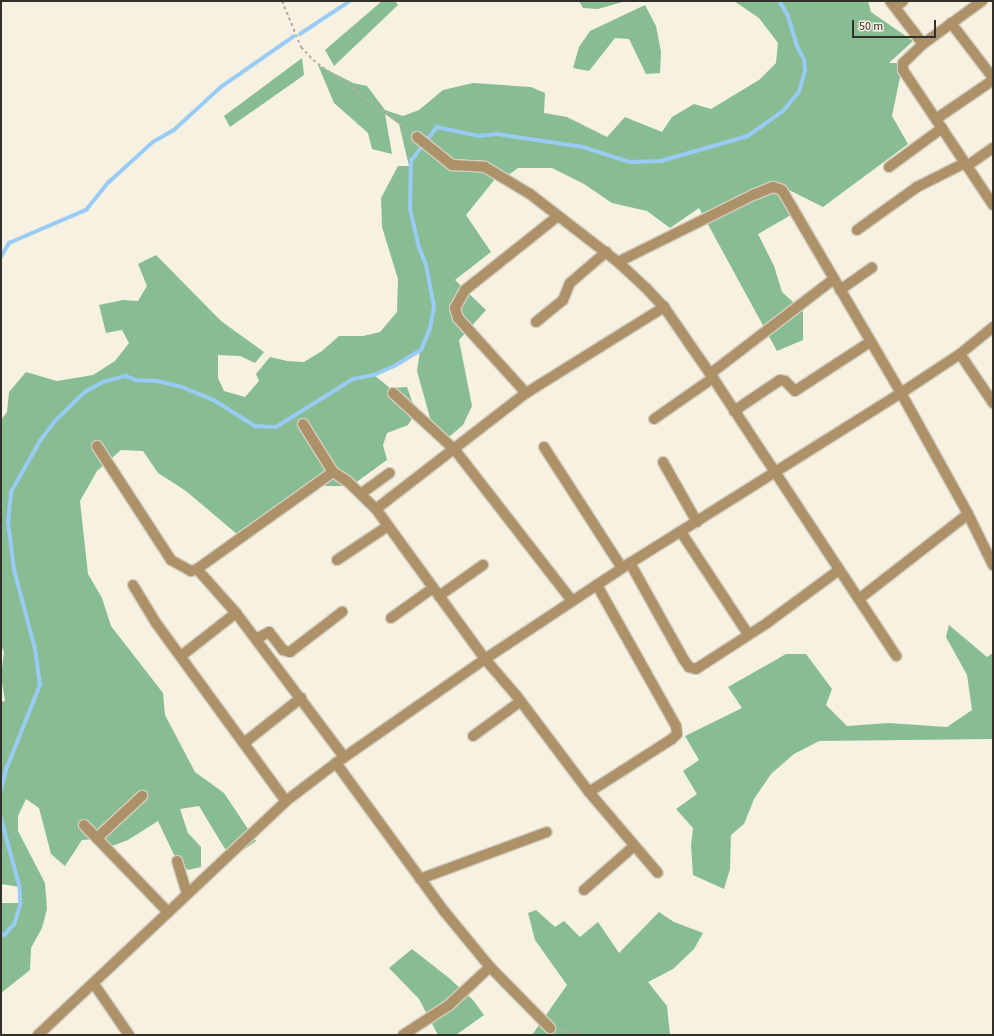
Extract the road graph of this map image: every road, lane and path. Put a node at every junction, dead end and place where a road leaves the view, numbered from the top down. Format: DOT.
graph roads {
  1 [pos="282,1"];
  2 [pos="903,1"];
  3 [pos="982,1"];
  4 [pos="892,4"];
  5 [pos="951,23"];
  6 [pos="923,44"];
  7 [pos="993,79"];
  8 [pos="939,123"];
  9 [pos="417,137"];
  10 [pos="993,148"];
  11 [pos="966,165"];
  12 [pos="889,167"];
  13 [pos="993,205"];
  14 [pos="558,216"];
  15 [pos="857,230"];
  16 [pos="606,252"];
  17 [pos="618,262"];
  18 [pos="872,268"];
  19 [pos="834,279"];
  20 [pos="840,290"];
  21 [pos="664,307"];
  22 [pos="536,322"];
  23 [pos="993,327"];
  24 [pos="870,342"];
  25 [pos="960,354"];
  26 [pos="712,376"];
  27 [pos="526,393"];
  28 [pos="901,393"];
  29 [pos="393,394"];
  30 [pos="993,403"];
  31 [pos="734,411"];
  32 [pos="654,420"];
  33 [pos="303,424"];
  34 [pos="97,446"];
  35 [pos="544,447"];
  36 [pos="455,450"];
  37 [pos="663,462"];
  38 [pos="333,472"];
  39 [pos="390,473"];
  40 [pos="777,473"];
  41 [pos="362,493"];
  42 [pos="376,509"];
  43 [pos="968,514"];
  44 [pos="697,522"];
  45 [pos="388,526"];
  46 [pos="681,532"];
  47 [pos="337,560"];
  48 [pos="483,565"];
  49 [pos="993,565"];
  50 [pos="626,566"];
  51 [pos="197,569"];
  52 [pos="839,570"];
  53 [pos="133,585"];
  54 [pos="597,585"];
  55 [pos="436,592"];
  56 [pos="859,599"];
  57 [pos="572,601"];
  58 [pos="342,612"];
  59 [pos="236,614"];
  60 [pos="391,618"];
  61 [pos="748,634"];
  62 [pos="256,640"];
  63 [pos="181,656"];
  64 [pos="896,656"];
  65 [pos="485,658"];
  66 [pos="301,698"];
  67 [pos="521,701"];
  68 [pos="473,736"];
  69 [pos="244,743"];
  70 [pos="340,760"];
  71 [pos="589,792"];
  72 [pos="142,796"];
  73 [pos="286,801"];
  74 [pos="84,826"];
  75 [pos="547,832"];
  76 [pos="97,838"];
  77 [pos="634,846"];
  78 [pos="177,861"];
  79 [pos="658,873"];
  80 [pos="420,879"];
  81 [pos="584,890"];
  82 [pos="187,893"];
  83 [pos="168,912"];
  84 [pos="490,967"];
  85 [pos="94,984"];
  86 [pos="550,1028"];
  87 [pos="38,1035"];
  88 [pos="130,1035"];
  89 [pos="403,1035"];
  90 [pos="583,1035"];
  1 -- 9 [label="path"];
  2 -- 4 [label="street"];
  3 -- 5 [label="street"];
  4 -- 6 [label="street"];
  5 -- 6 [label="street"];
  5 -- 7 [label="street"];
  6 -- 8 [label="street"];
  7 -- 8 [label="street"];
  8 -- 11 [label="street"];
  8 -- 12 [label="street"];
  9 -- 14 [label="street"];
  10 -- 11 [label="street"];
  11 -- 13 [label="street"];
  11 -- 15 [label="street"];
  14 -- 16 [label="street"];
  14 -- 27 [label="street"];
  16 -- 17 [label="street"];
  16 -- 22 [label="street"];
  17 -- 19 [label="street"];
  17 -- 21 [label="street"];
  18 -- 20 [label="street"];
  19 -- 20 [label="street"];
  19 -- 26 [label="street"];
  20 -- 24 [label="street"];
  21 -- 26 [label="street"];
  21 -- 27 [label="street"];
  23 -- 25 [label="street"];
  24 -- 28 [label="street"];
  24 -- 31 [label="street"];
  25 -- 28 [label="street"];
  25 -- 30 [label="street"];
  26 -- 31 [label="street"];
  26 -- 32 [label="street"];
  27 -- 36 [label="street"];
  28 -- 40 [label="street"];
  28 -- 43 [label="street"];
  29 -- 36 [label="street"];
  31 -- 40 [label="street"];
  33 -- 38 [label="street"];
  34 -- 51 [label="street"];
  35 -- 50 [label="street"];
  36 -- 42 [label="street"];
  36 -- 57 [label="street"];
  37 -- 44 [label="street"];
  38 -- 41 [label="street"];
  38 -- 51 [label="street"];
  39 -- 41 [label="street"];
  40 -- 44 [label="street"];
  40 -- 52 [label="street"];
  41 -- 42 [label="street"];
  42 -- 45 [label="street"];
  43 -- 49 [label="street"];
  43 -- 56 [label="street"];
  44 -- 46 [label="street"];
  45 -- 47 [label="street"];
  45 -- 55 [label="street"];
  46 -- 50 [label="street"];
  46 -- 61 [label="street"];
  48 -- 55 [label="street"];
  50 -- 54 [label="street"];
  50 -- 61 [label="street"];
  51 -- 59 [label="street"];
  52 -- 56 [label="street"];
  52 -- 61 [label="street"];
  53 -- 63 [label="street"];
  54 -- 57 [label="street"];
  54 -- 71 [label="street"];
  55 -- 60 [label="street"];
  55 -- 65 [label="street"];
  56 -- 64 [label="street"];
  57 -- 65 [label="street"];
  58 -- 62 [label="street"];
  59 -- 62 [label="street"];
  59 -- 63 [label="street"];
  62 -- 66 [label="street"];
  63 -- 69 [label="street"];
  65 -- 67 [label="street"];
  65 -- 70 [label="street"];
  66 -- 69 [label="street"];
  66 -- 70 [label="street"];
  67 -- 68 [label="street"];
  67 -- 71 [label="street"];
  69 -- 73 [label="street"];
  70 -- 73 [label="street"];
  70 -- 80 [label="street"];
  71 -- 77 [label="street"];
  72 -- 76 [label="street"];
  73 -- 82 [label="street"];
  74 -- 76 [label="street"];
  75 -- 80 [label="street"];
  76 -- 83 [label="street"];
  77 -- 79 [label="street"];
  77 -- 81 [label="street"];
  78 -- 82 [label="street"];
  80 -- 84 [label="street"];
  82 -- 83 [label="street"];
  83 -- 85 [label="street"];
  84 -- 86 [label="street"];
  84 -- 89 [label="street"];
  85 -- 87 [label="street"];
  85 -- 88 [label="street"];
  86 -- 90 [label="path"];
}
